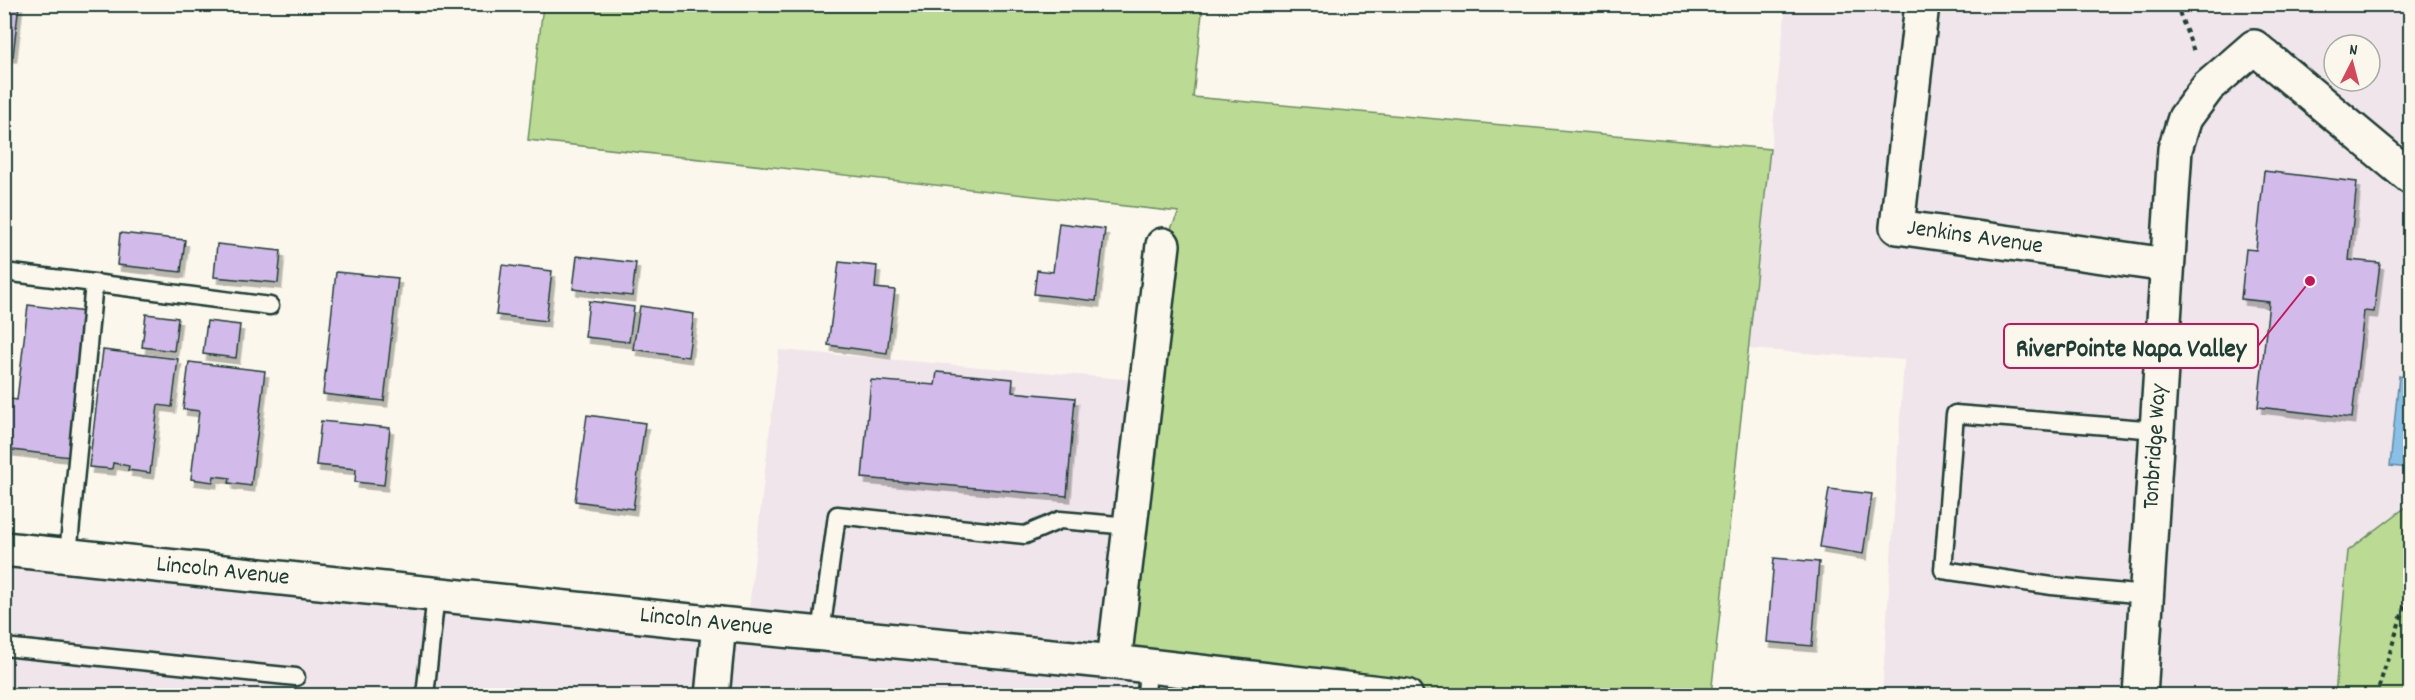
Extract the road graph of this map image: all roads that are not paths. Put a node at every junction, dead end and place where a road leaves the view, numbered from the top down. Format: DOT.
graph roads {
  1 [pos="1922,4"];
  2 [pos="2410,177"];
  3 [pos="1163,245"];
  4 [pos="2167,265"];
  5 [pos="4,272"];
  6 [pos="94,283"];
  7 [pos="270,306"];
  8 [pos="2157,430"];
  9 [pos="1130,526"];
  10 [pos="5,553"];
  11 [pos="68,555"];
  12 [pos="436,594"];
  13 [pos="2146,595"];
  14 [pos="719,624"];
  15 [pos="822,633"];
  16 [pos="4,646"];
  17 [pos="1113,662"];
  18 [pos="296,677"];
  19 [pos="1147,681"];
  20 [pos="425,696"];
  21 [pos="712,696"];
  22 [pos="1406,696"];
  23 [pos="2140,696"];
  1 -- 4 [label="street, Jenkins Avenue"];
  2 -- 4 [label="street, Tonbridge Way"];
  3 -- 9 [label="street"];
  4 -- 8 [label="street, Tonbridge Way"];
  5 -- 6 [label="lane"];
  6 -- 7 [label="lane"];
  6 -- 11 [label="lane"];
  8 -- 13 [label="street, Tonbridge Way"];
  8 -- 13 [label="lane"];
  9 -- 15 [label="lane"];
  9 -- 17 [label="street"];
  10 -- 11 [label="street, Lincoln Avenue"];
  11 -- 12 [label="street, Lincoln Avenue"];
  12 -- 14 [label="street, Lincoln Avenue"];
  12 -- 20 [label="lane"];
  13 -- 23 [label="street, Tonbridge Way"];
  14 -- 15 [label="street, Lincoln Avenue"];
  14 -- 21 [label="street"];
  15 -- 17 [label="street, Lincoln Avenue"];
  16 -- 18 [label="lane"];
  17 -- 19 [label="street, Lincoln Avenue"];
  19 -- 22 [label="street, Lincoln Avenue"];
}
